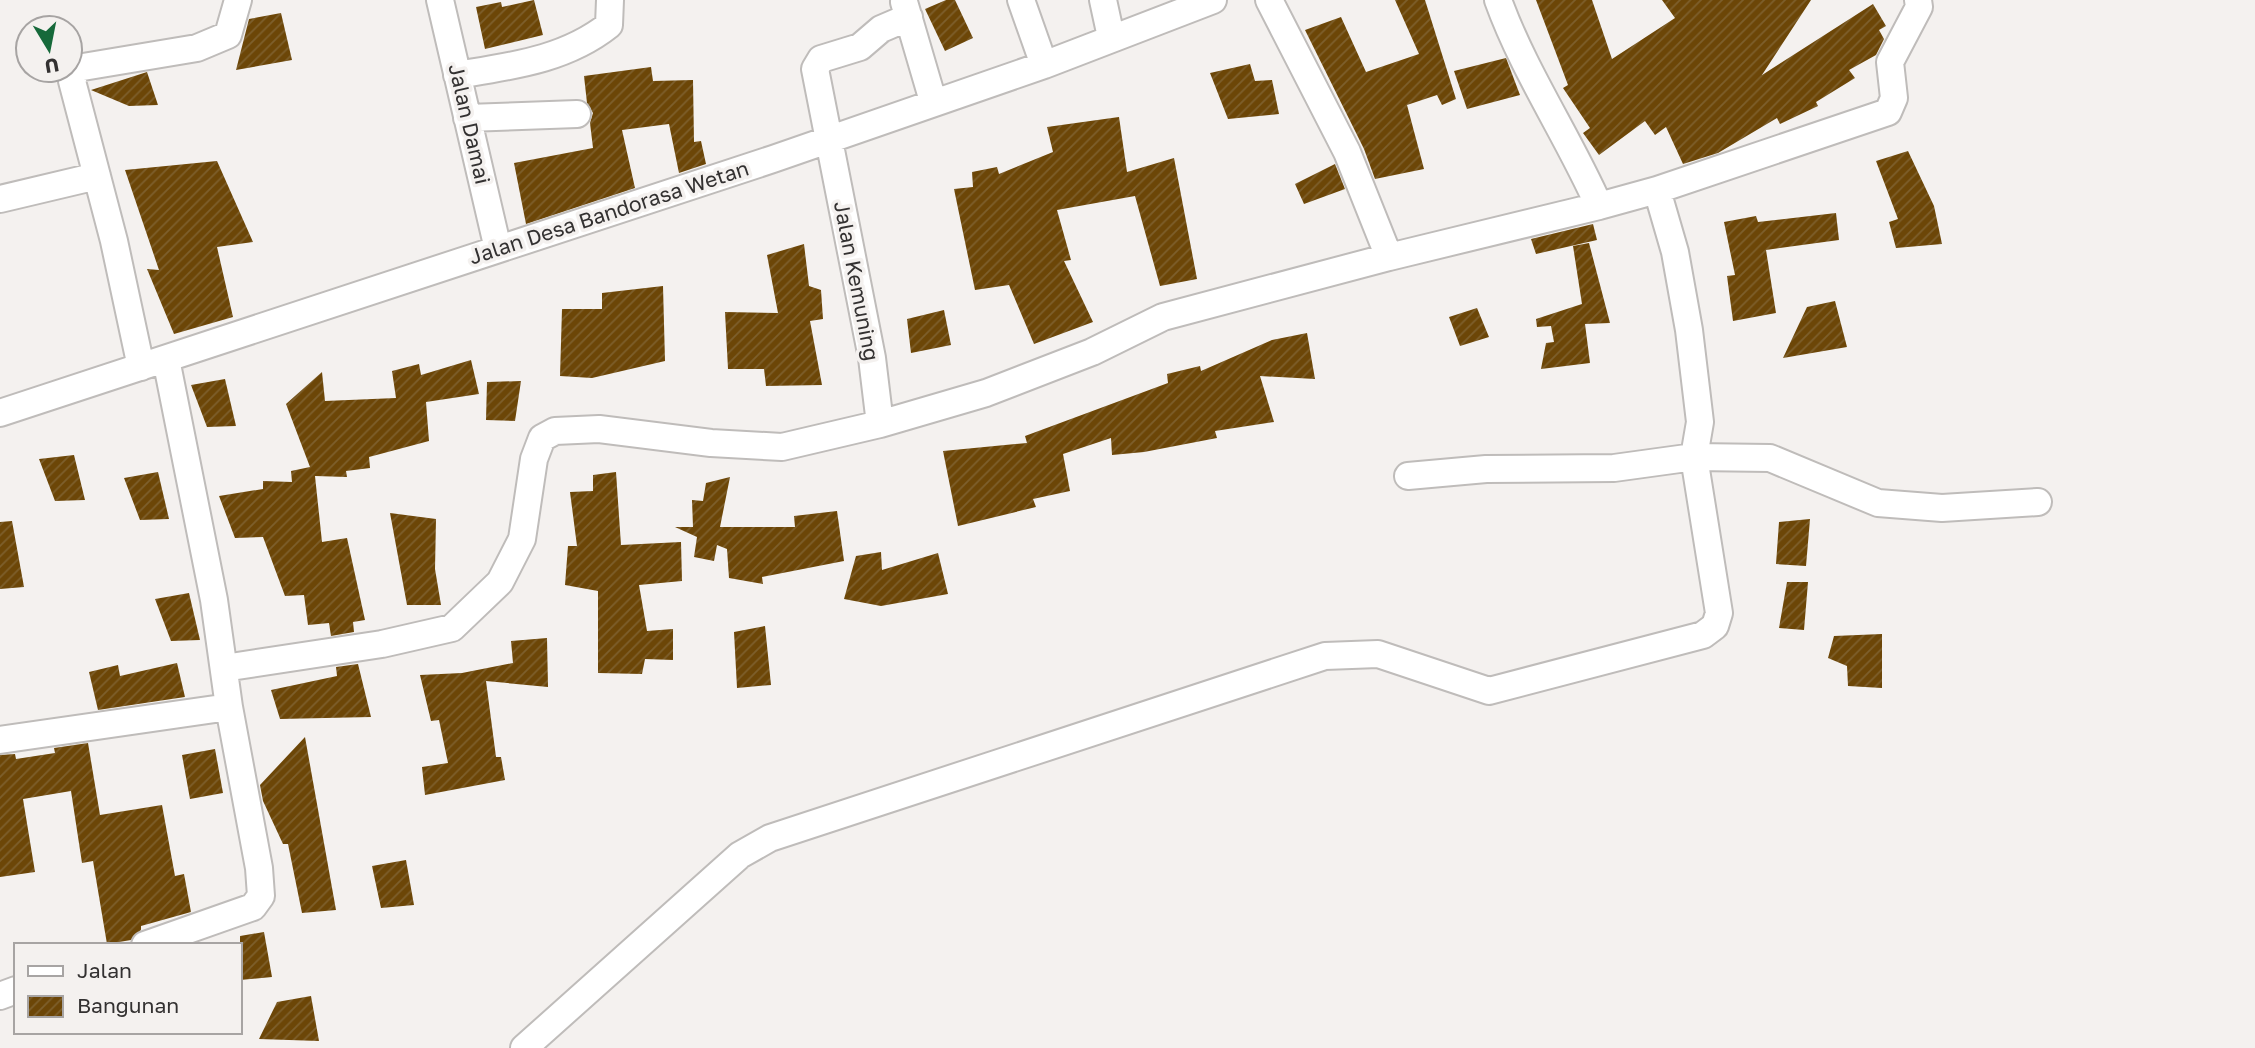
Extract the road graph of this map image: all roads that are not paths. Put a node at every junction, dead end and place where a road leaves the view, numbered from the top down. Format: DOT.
graph roads {
  1 [pos="238,0"];
  2 [pos="440,0"];
  3 [pos="610,0"];
  4 [pos="1021,0"];
  5 [pos="1103,0"];
  6 [pos="1213,0"];
  7 [pos="1269,0"];
  8 [pos="1498,0"];
  9 [pos="1918,0"];
  10 [pos="906,8"];
  11 [pos="1111,37"];
  12 [pos="1044,65"];
  13 [pos="457,75"];
  14 [pos="933,101"];
  15 [pos="577,114"];
  16 [pos="467,118"];
  17 [pos="829,138"];
  18 [pos="97,176"];
  19 [pos="1657,191"];
  20 [pos="0,199"];
  21 [pos="1599,206"];
  22 [pos="498,249"];
  23 [pos="1389,257"];
  24 [pos="153,363"];
  25 [pos="0,413"];
  26 [pos="880,424"];
  27 [pos="1695,457"];
  28 [pos="1408,475"];
  29 [pos="2038,502"];
  30 [pos="223,668"];
  31 [pos="229,707"];
  32 [pos="0,740"];
  33 [pos="151,943"];
  34 [pos="524,1048"];
  1 -- 18 [label="street"];
  2 -- 13 [label="street, Jalan Damai"];
  3 -- 13 [label="street"];
  4 -- 12 [label="street"];
  5 -- 11 [label="street"];
  6 -- 11 [label="street, Jalan Desa Bandorasa Wetan"];
  7 -- 23 [label="street"];
  8 -- 21 [label="street"];
  9 -- 19 [label="street"];
  10 -- 14 [label="street"];
  10 -- 17 [label="street, Jalan Kemuning"];
  11 -- 12 [label="street, Jalan Desa Bandorasa Wetan"];
  12 -- 14 [label="street, Jalan Desa Bandorasa Wetan"];
  13 -- 16 [label="street, Jalan Damai"];
  14 -- 17 [label="street, Jalan Desa Bandorasa Wetan"];
  15 -- 16 [label="street"];
  16 -- 22 [label="street, Jalan Damai"];
  17 -- 22 [label="street, Jalan Desa Bandorasa Wetan"];
  17 -- 26 [label="street, Jalan Kemuning"];
  18 -- 20 [label="street"];
  18 -- 24 [label="street"];
  19 -- 21 [label="street"];
  19 -- 27 [label="street"];
  21 -- 23 [label="street"];
  22 -- 24 [label="street, Jalan Desa Bandorasa Wetan"];
  23 -- 26 [label="street"];
  24 -- 25 [label="street, Jalan Desa Bandorasa Wetan"];
  24 -- 30 [label="street"];
  26 -- 30 [label="street"];
  27 -- 28 [label="street"];
  27 -- 29 [label="street"];
  27 -- 34 [label="street"];
  30 -- 31 [label="street"];
  31 -- 32 [label="street"];
  31 -- 33 [label="street"];
}
